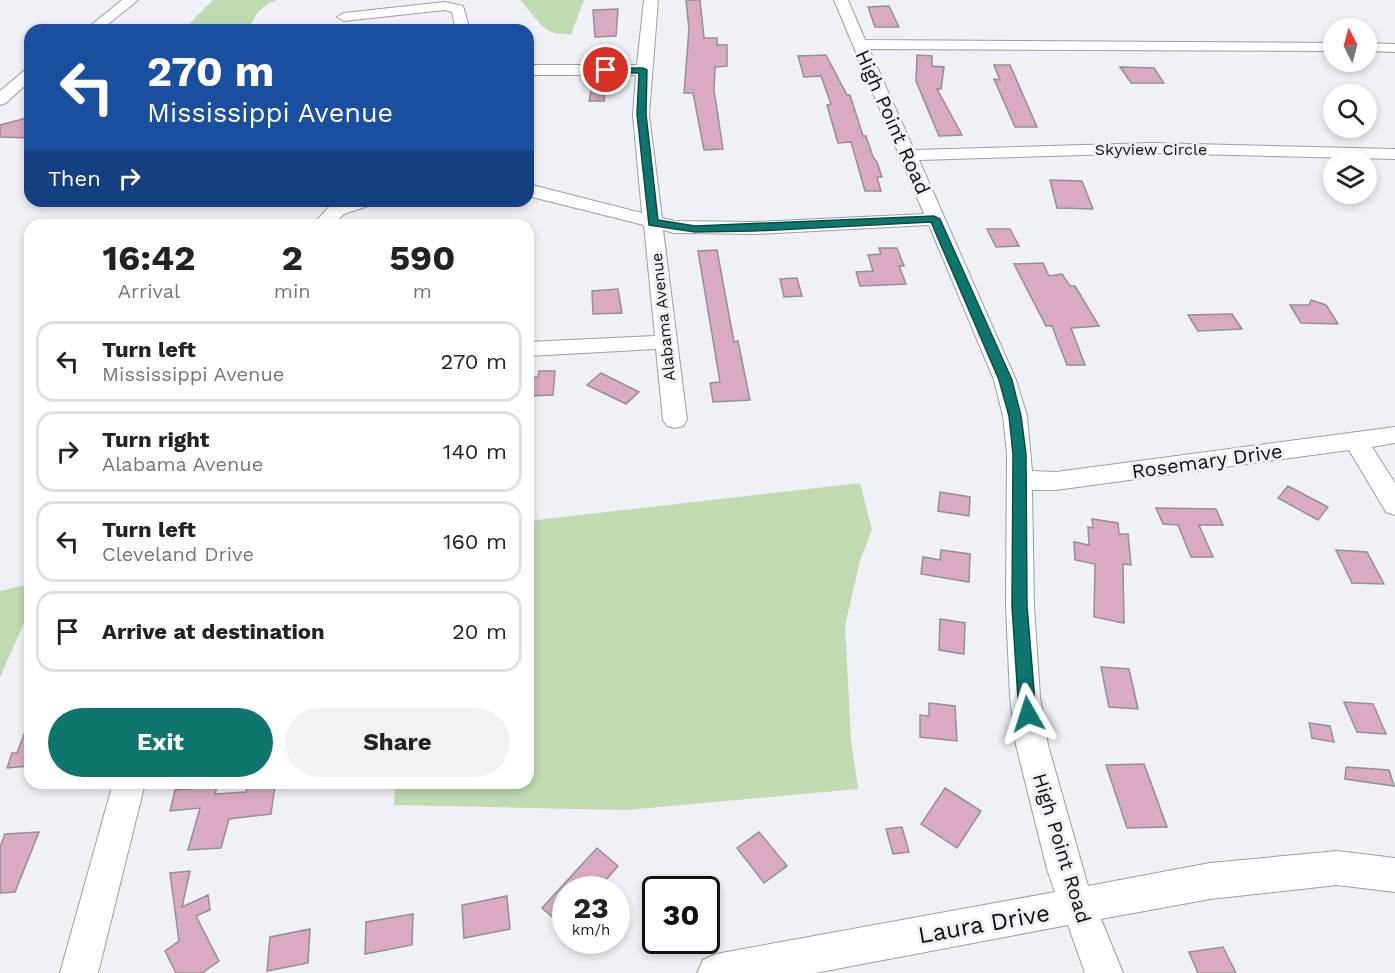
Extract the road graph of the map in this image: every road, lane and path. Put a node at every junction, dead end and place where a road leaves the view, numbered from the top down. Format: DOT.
graph roads {
  1 [pos="132,0"];
  2 [pos="651,0"];
  3 [pos="841,0"];
  4 [pos="344,17"];
  5 [pos="100,24"];
  6 [pos="462,24"];
  7 [pos="859,45"];
  8 [pos="1323,47"];
  9 [pos="1377,47"];
  10 [pos="1395,48"];
  11 [pos="534,70"];
  12 [pos="643,70"];
  13 [pos="24,78"];
  14 [pos="24,95"];
  15 [pos="2,96"];
  16 [pos="907,154"];
  17 [pos="1395,154"];
  18 [pos="534,191"];
  19 [pos="346,207"];
  20 [pos="328,219"];
  21 [pos="934,219"];
  22 [pos="653,223"];
  23 [pos="664,342"];
  24 [pos="534,349"];
  25 [pos="675,420"];
  26 [pos="1395,435"];
  27 [pos="1356,440"];
  28 [pos="1018,480"];
  29 [pos="1395,505"];
  30 [pos="127,789"];
  31 [pos="1395,875"];
  32 [pos="1077,908"];
  33 [pos="79,973"];
  34 [pos="716,973"];
  35 [pos="1104,973"];
  1 -- 5 [label="street"];
  2 -- 12 [label="street, Alabama Avenue"];
  3 -- 7 [label="street, High Point Road"];
  4 -- 6 [label="street"];
  7 -- 8 [label="street"];
  7 -- 16 [label="street, High Point Road"];
  9 -- 10 [label="street"];
  11 -- 12 [label="street"];
  12 -- 22 [label="street, Alabama Avenue"];
  13 -- 15 [label="street"];
  14 -- 15 [label="street"];
  16 -- 17 [label="street, Skyview Circle"];
  16 -- 21 [label="street, High Point Road"];
  18 -- 22 [label="street"];
  19 -- 20 [label="street"];
  21 -- 22 [label="street"];
  21 -- 28 [label="street, High Point Road"];
  22 -- 23 [label="street, Alabama Avenue"];
  23 -- 24 [label="street"];
  23 -- 25 [label="street, Alabama Avenue"];
  26 -- 27 [label="street, Rosemary Drive"];
  27 -- 28 [label="street, Rosemary Drive"];
  27 -- 29 [label="street"];
  28 -- 32 [label="street, High Point Road"];
  30 -- 33 [label="street"];
  31 -- 32 [label="street, Laura Drive"];
  32 -- 34 [label="street, Laura Drive"];
  32 -- 35 [label="street, High Point Road"];
}
